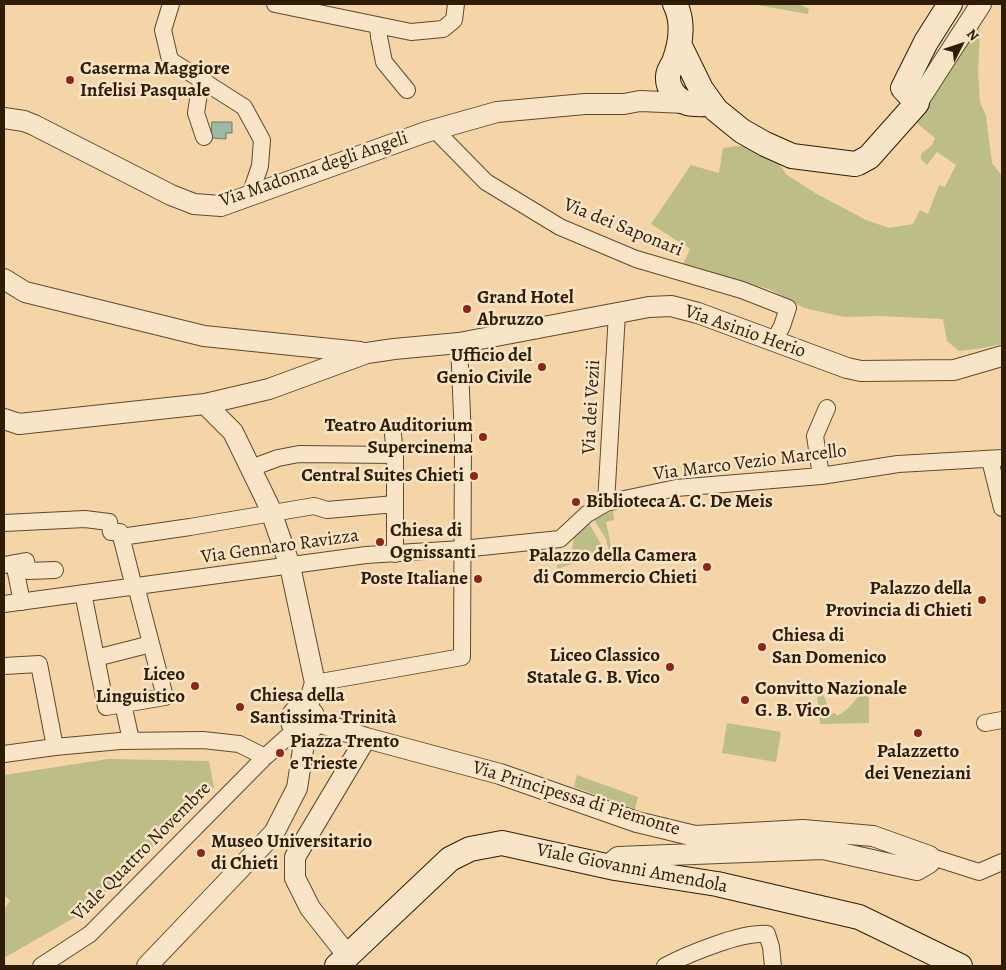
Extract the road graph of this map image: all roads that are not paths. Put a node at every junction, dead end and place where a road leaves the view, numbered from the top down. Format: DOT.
graph roads {
  1 [pos="171,4"];
  2 [pos="275,4"];
  3 [pos="456,4"];
  4 [pos="675,4"];
  5 [pos="950,4"];
  6 [pos="981,4"];
  7 [pos="378,26"];
  8 [pos="679,44"];
  9 [pos="668,75"];
  10 [pos="207,83"];
  11 [pos="407,90"];
  12 [pos="699,99"];
  13 [pos="640,101"];
  14 [pos="917,103"];
  15 [pos="4,118"];
  16 [pos="434,129"];
  17 [pos="204,136"];
  18 [pos="250,195"];
  19 [pos="4,279"];
  20 [pos="617,313"];
  21 [pos="774,341"];
  22 [pos="460,344"];
  23 [pos="367,353"];
  24 [pos="1002,356"];
  25 [pos="246,395"];
  26 [pos="205,404"];
  27 [pos="827,408"];
  28 [pos="4,419"];
  29 [pos="233,432"];
  30 [pos="393,434"];
  31 [pos="395,454"];
  32 [pos="996,459"];
  33 [pos="251,468"];
  34 [pos="821,476"];
  35 [pos="606,502"];
  36 [pos="395,504"];
  37 [pos="1002,508"];
  38 [pos="272,513"];
  39 [pos="4,524"];
  40 [pos="121,537"];
  41 [pos="462,548"];
  42 [pos="394,554"];
  43 [pos="9,564"];
  44 [pos="290,566"];
  45 [pos="56,570"];
  46 [pos="135,586"];
  47 [pos="83,594"];
  48 [pos="22,602"];
  49 [pos="4,604"];
  50 [pos="151,644"];
  51 [pos="96,658"];
  52 [pos="4,666"];
  53 [pos="314,683"];
  54 [pos="123,704"];
  55 [pos="1002,720"];
  56 [pos="305,723"];
  57 [pos="985,723"];
  58 [pos="366,738"];
  59 [pos="131,740"];
  60 [pos="54,747"];
  61 [pos="4,754"];
  62 [pos="264,757"];
  63 [pos="929,856"];
  64 [pos="1002,862"];
  65 [pos="608,866"];
  66 [pos="349,964"];
  67 [pos="41,966"];
  68 [pos="147,966"];
  69 [pos="665,966"];
  70 [pos="773,966"];
  71 [pos="960,966"];
  1 -- 10 [label="street"];
  2 -- 7 [label="street"];
  3 -- 7 [label="street"];
  4 -- 8 [label="main road"];
  5 -- 14 [label="main road"];
  6 -- 14 [label="street"];
  7 -- 11 [label="street"];
  8 -- 9 [label="main road"];
  8 -- 12 [label="main road"];
  9 -- 12 [label="main road"];
  9 -- 13 [label="street"];
  10 -- 17 [label="street"];
  10 -- 18 [label="street"];
  12 -- 13 [label="street, Via Madonna degli Angeli"];
  12 -- 14 [label="main road"];
  13 -- 16 [label="street, Via Madonna degli Angeli"];
  15 -- 18 [label="street, Via Madonna degli Angeli"];
  16 -- 18 [label="street, Via Madonna degli Angeli"];
  16 -- 21 [label="street, Via dei Saponari"];
  19 -- 23 [label="street"];
  20 -- 21 [label="street, Via Asinio Herio"];
  20 -- 22 [label="street, Via Asinio Herio"];
  20 -- 35 [label="street, Via dei Vezii"];
  21 -- 24 [label="street, Via Asinio Herio"];
  22 -- 23 [label="street, Via Asinio Herio"];
  22 -- 41 [label="street"];
  23 -- 25 [label="street"];
  25 -- 26 [label="street"];
  25 -- 29 [label="street"];
  26 -- 28 [label="street"];
  26 -- 29 [label="street"];
  27 -- 34 [label="street"];
  29 -- 33 [label="street"];
  30 -- 31 [label="street"];
  31 -- 33 [label="street"];
  31 -- 36 [label="street"];
  32 -- 34 [label="street, Via Marco Vezio Marcello"];
  32 -- 37 [label="street"];
  33 -- 38 [label="street"];
  34 -- 35 [label="street, Via Marco Vezio Marcello"];
  35 -- 41 [label="street, Via Gennaro Ravizza"];
  36 -- 38 [label="street"];
  36 -- 42 [label="street"];
  38 -- 40 [label="street"];
  38 -- 44 [label="street"];
  39 -- 40 [label="street"];
  40 -- 46 [label="street"];
  41 -- 42 [label="street, Via Gennaro Ravizza"];
  41 -- 53 [label="street"];
  42 -- 44 [label="street, Via Gennaro Ravizza"];
  43 -- 45 [label="street"];
  43 -- 48 [label="street"];
  44 -- 46 [label="street, Via Gennaro Ravizza"];
  44 -- 53 [label="street"];
  46 -- 47 [label="street, Via Gennaro Ravizza"];
  46 -- 50 [label="street"];
  47 -- 48 [label="street, Via Gennaro Ravizza"];
  47 -- 51 [label="street"];
  48 -- 49 [label="street, Via Gennaro Ravizza"];
  50 -- 51 [label="street"];
  50 -- 54 [label="street"];
  51 -- 54 [label="street"];
  52 -- 60 [label="street"];
  53 -- 56 [label="street"];
  54 -- 59 [label="street"];
  55 -- 57 [label="street"];
  56 -- 58 [label="street, Via Principessa di Piemonte"];
  56 -- 62 [label="street"];
  56 -- 68 [label="street"];
  58 -- 63 [label="street, Via Principessa di Piemonte"];
  58 -- 66 [label="street"];
  59 -- 60 [label="street"];
  59 -- 62 [label="street"];
  60 -- 61 [label="street"];
  62 -- 67 [label="street, Viale Quattro Novembre"];
  63 -- 64 [label="street"];
  63 -- 65 [label="street"];
  65 -- 66 [label="main road, Viale Giovanni Amendola"];
  65 -- 71 [label="main road, Viale Giovanni Amendola"];
  69 -- 70 [label="street"];
}
